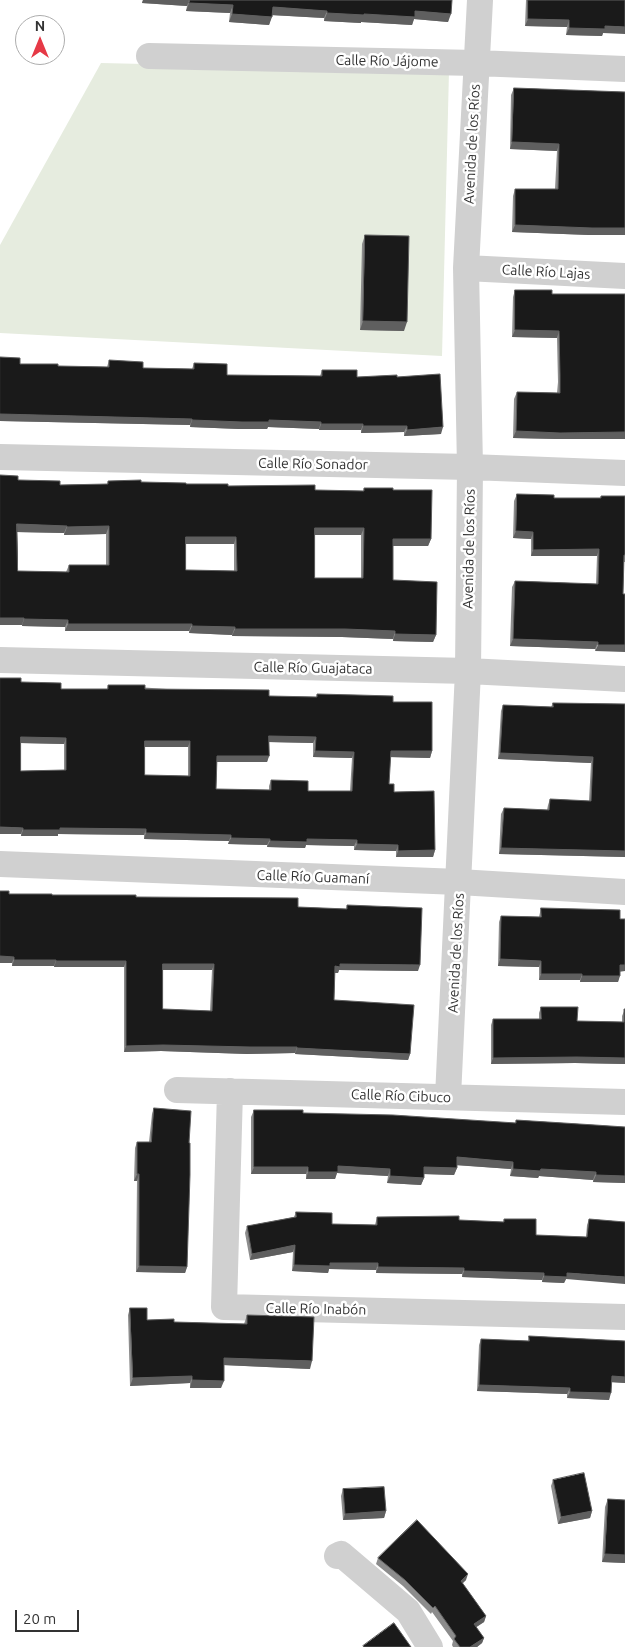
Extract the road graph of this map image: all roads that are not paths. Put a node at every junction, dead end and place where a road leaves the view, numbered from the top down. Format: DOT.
graph roads {
  1 [pos="480,0"];
  2 [pos="149,56"];
  3 [pos="476,63"];
  4 [pos="625,69"];
  5 [pos="466,268"];
  6 [pos="625,276"];
  7 [pos="0,457"];
  8 [pos="470,467"];
  9 [pos="625,473"];
  10 [pos="0,660"];
  11 [pos="468,672"];
  12 [pos="625,679"];
  13 [pos="0,864"];
  14 [pos="459,882"];
  15 [pos="625,892"];
  16 [pos="177,1090"];
  17 [pos="230,1091"];
  18 [pos="448,1097"];
  19 [pos="625,1102"];
  20 [pos="625,1317"];
  21 [pos="337,1556"];
  22 [pos="430,1647"];
  1 -- 3 [label="street, Avenida de los Ríos"];
  2 -- 3 [label="street, Calle Río Jájome"];
  3 -- 4 [label="street, Calle Río Jájome"];
  3 -- 5 [label="street, Avenida de los Ríos"];
  5 -- 6 [label="street, Calle Río Lajas"];
  5 -- 8 [label="street, Avenida de los Ríos"];
  7 -- 8 [label="street, Calle Río Sonador"];
  8 -- 9 [label="street, Calle Río Sonador"];
  8 -- 11 [label="street, Avenida de los Ríos"];
  10 -- 11 [label="street, Calle Río Guajataca"];
  11 -- 12 [label="street, Calle Río Guajataca"];
  11 -- 14 [label="street, Avenida de los Ríos"];
  13 -- 14 [label="street, Calle Río Guamaní"];
  14 -- 15 [label="street, Calle Río Guamaní"];
  14 -- 18 [label="street, Avenida de los Ríos"];
  16 -- 17 [label="street, Calle Río Cibuco"];
  17 -- 18 [label="street, Calle Río Cibuco"];
  17 -- 20 [label="street, Calle Río Inabón"];
  18 -- 19 [label="street, Calle Río Cibuco"];
  21 -- 22 [label="street"];
}
